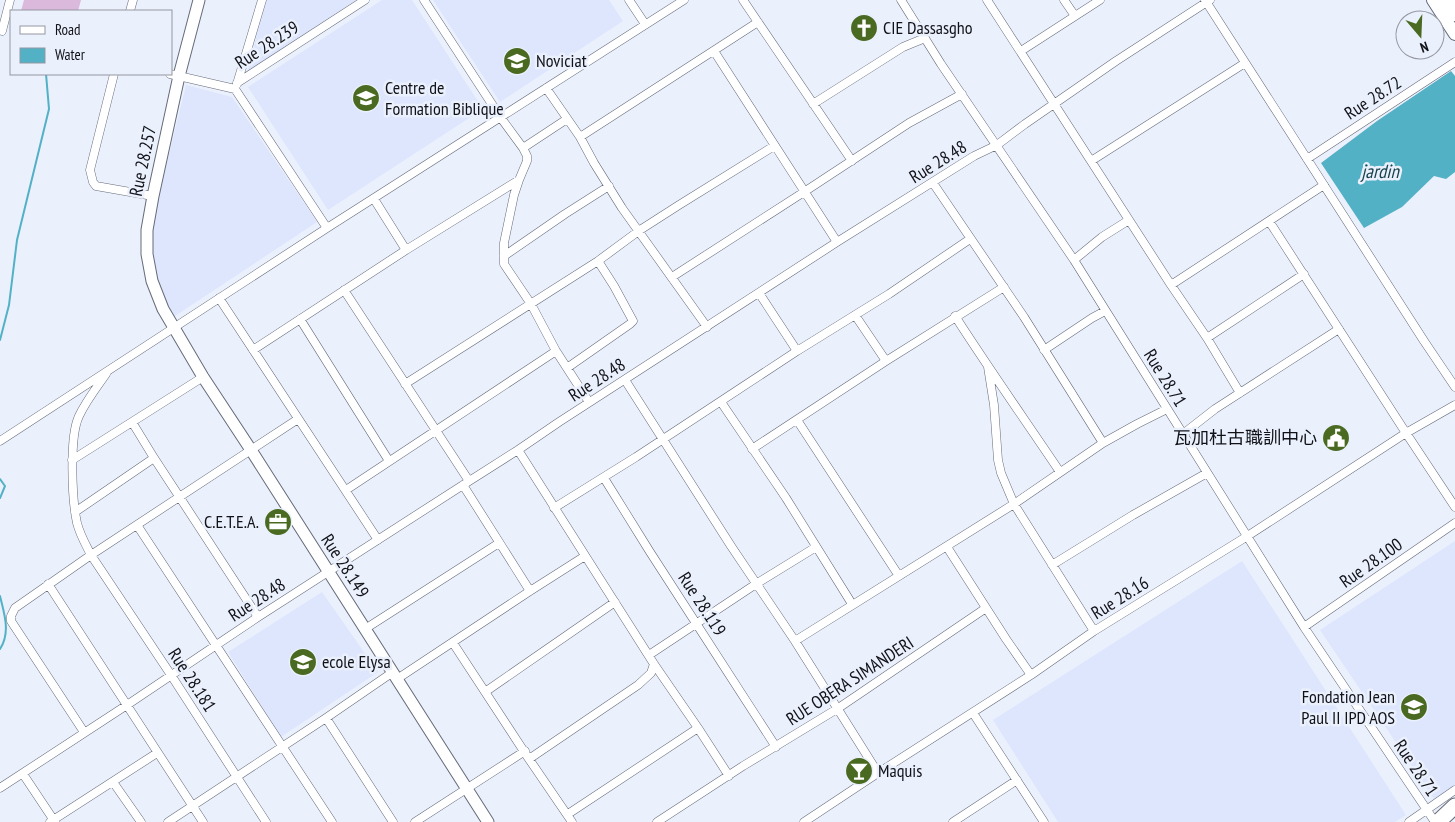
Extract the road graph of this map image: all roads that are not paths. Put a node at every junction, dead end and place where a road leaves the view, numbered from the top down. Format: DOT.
graph roads {
  1 [pos="10,0"];
  2 [pos="199,0"];
  3 [pos="262,0"];
  4 [pos="365,0"];
  5 [pos="424,0"];
  6 [pos="629,0"];
  7 [pos="684,0"];
  8 [pos="744,0"];
  9 [pos="902,0"];
  10 [pos="987,0"];
  11 [pos="1064,0"];
  12 [pos="1100,0"];
  13 [pos="1433,0"];
  14 [pos="1445,0"];
  15 [pos="1207,1"];
  16 [pos="1455,15"];
  17 [pos="1075,16"];
  18 [pos="758,22"];
  19 [pos="645,24"];
  20 [pos="1,31"];
  21 [pos="1455,34"];
  22 [pos="925,38"];
  23 [pos="714,51"];
  24 [pos="1021,52"];
  25 [pos="1455,62"];
  26 [pos="1244,63"];
  27 [pos="114,75"];
  28 [pos="174,75"];
  29 [pos="236,86"];
  30 [pos="546,88"];
  31 [pos="962,94"];
  32 [pos="813,104"];
  33 [pos="1054,104"];
  34 [pos="501,118"];
  35 [pos="567,119"];
  36 [pos="580,137"];
  37 [pos="997,145"];
  38 [pos="774,146"];
  39 [pos="523,148"];
  40 [pos="1307,159"];
  41 [pos="852,161"];
  42 [pos="1091,161"];
  43 [pos="519,180"];
  44 [pos="933,183"];
  45 [pos="1324,185"];
  46 [pos="609,186"];
  47 [pos="804,192"];
  48 [pos="153,196"];
  49 [pos="374,199"];
  50 [pos="1129,220"];
  51 [pos="1269,221"];
  52 [pos="327,228"];
  53 [pos="640,230"];
  54 [pos="970,239"];
  55 [pos="837,242"];
  56 [pos="406,250"];
  57 [pos="504,256"];
  58 [pos="1074,260"];
  59 [pos="598,261"];
  60 [pos="1304,274"];
  61 [pos="672,277"];
  62 [pos="1171,285"];
  63 [pos="1004,287"];
  64 [pos="344,290"];
  65 [pos="759,292"];
  66 [pos="219,298"];
  67 [pos="531,304"];
  68 [pos="1106,312"];
  69 [pos="855,315"];
  70 [pos="956,316"];
  71 [pos="300,318"];
  72 [pos="707,327"];
  73 [pos="173,328"];
  74 [pos="1339,329"];
  75 [pos="1207,338"];
  76 [pos="253,350"];
  77 [pos="1044,350"];
  78 [pos="556,351"];
  79 [pos="798,351"];
  80 [pos="886,361"];
  81 [pos="988,366"];
  82 [pos="567,368"];
  83 [pos="108,370"];
  84 [pos="203,377"];
  85 [pos="625,380"];
  86 [pos="405,384"];
  87 [pos="1455,387"];
  88 [pos="1240,393"];
  89 [pos="590,402"];
  90 [pos="721,402"];
  91 [pos="1455,405"];
  92 [pos="1168,410"];
  93 [pos="298,419"];
  94 [pos="797,420"];
  95 [pos="132,422"];
  96 [pos="436,431"];
  97 [pos="1406,433"];
  98 [pos="1183,434"];
  99 [pos="663,439"];
  100 [pos="0,441"];
  101 [pos="1103,443"];
  102 [pos="752,449"];
  103 [pos="251,450"];
  104 [pos="518,450"];
  105 [pos="154,458"];
  106 [pos="72,460"];
  107 [pos="389,462"];
  108 [pos="1060,472"];
  109 [pos="1207,473"];
  110 [pos="604,478"];
  111 [pos="466,483"];
  112 [pos="346,490"];
  113 [pos="180,497"];
  114 [pos="1014,504"];
  115 [pos="1455,507"];
  116 [pos="554,508"];
  117 [pos="75,512"];
  118 [pos="1455,523"];
  119 [pos="137,525"];
  120 [pos="1246,537"];
  121 [pos="378,540"];
  122 [pos="499,543"];
  123 [pos="816,547"];
  124 [pos="947,547"];
  125 [pos="91,555"];
  126 [pos="585,556"];
  127 [pos="1052,565"];
  128 [pos="328,572"];
  129 [pos="899,576"];
  130 [pos="48,584"];
  131 [pos="756,584"];
  132 [pos="530,591"];
  133 [pos="615,602"];
  134 [pos="852,604"];
  135 [pos="986,608"];
  136 [pos="258,617"];
  137 [pos="696,624"];
  138 [pos="1304,627"];
  139 [pos="365,629"];
  140 [pos="1094,631"];
  141 [pos="795,641"];
  142 [pos="453,643"];
  143 [pos="216,645"];
  144 [pos="649,656"];
  145 [pos="654,664"];
  146 [pos="171,675"];
  147 [pos="1031,675"];
  148 [pos="395,676"];
  149 [pos="485,692"];
  150 [pos="127,705"];
  151 [pos="837,709"];
  152 [pos="973,712"];
  153 [pos="326,718"];
  154 [pos="698,728"];
  155 [pos="84,732"];
  156 [pos="282,747"];
  157 [pos="776,747"];
  158 [pos="525,751"];
  159 [pos="157,753"];
  160 [pos="529,759"];
  161 [pos="878,773"];
  162 [pos="22,774"];
  163 [pos="729,776"];
  164 [pos="237,777"];
  165 [pos="1017,780"];
  166 [pos="113,782"];
  167 [pos="0,788"];
  168 [pos="467,789"];
  169 [pos="1455,790"];
  170 [pos="193,806"];
  171 [pos="1455,806"];
  172 [pos="1426,811"];
  173 [pos="1455,811"];
  174 [pos="568,814"];
  175 [pos="668,819"];
  176 [pos="53,821"];
  177 [pos="140,822"];
  178 [pos="168,822"];
  179 [pos="203,822"];
  180 [pos="266,822"];
  181 [pos="332,822"];
  182 [pos="393,822"];
  183 [pos="415,822"];
  184 [pos="488,822"];
  185 [pos="572,822"];
  186 [pos="657,822"];
  187 [pos="804,822"];
  188 [pos="953,822"];
  189 [pos="1044,822"];
  190 [pos="1409,822"];
  191 [pos="1438,822"];
  1 -- 20 [label="street"];
  2 -- 28 [label="street, Rue 28.257"];
  3 -- 29 [label="street"];
  4 -- 29 [label="street, Rue 28.239"];
  5 -- 34 [label="street"];
  6 -- 19 [label="street"];
  7 -- 19 [label="street"];
  8 -- 18 [label="street"];
  9 -- 22 [label="street, Rue 28.71"];
  10 -- 24 [label="street"];
  11 -- 17 [label="street"];
  12 -- 17 [label="street"];
  13 -- 21 [label="main road"];
  14 -- 16 [label="main road"];
  15 -- 26 [label="street"];
  15 -- 33 [label="street, Rue 28.48"];
  17 -- 24 [label="street"];
  18 -- 23 [label="street"];
  18 -- 32 [label="street"];
  19 -- 30 [label="street"];
  22 -- 31 [label="street, Rue 28.71"];
  22 -- 32 [label="street"];
  23 -- 36 [label="street"];
  23 -- 38 [label="street"];
  24 -- 33 [label="street"];
  25 -- 40 [label="street, Rue 28.72"];
  26 -- 40 [label="street"];
  26 -- 42 [label="street"];
  27 -- 48 [label="street"];
  28 -- 29 [label="street"];
  28 -- 48 [label="street, Rue 28.257"];
  29 -- 52 [label="street"];
  30 -- 34 [label="street"];
  30 -- 35 [label="street"];
  31 -- 37 [label="street, Rue 28.71"];
  31 -- 41 [label="street"];
  32 -- 41 [label="street"];
  33 -- 37 [label="street, Rue 28.48"];
  33 -- 42 [label="street"];
  34 -- 39 [label="street"];
  34 -- 49 [label="street"];
  35 -- 36 [label="street"];
  35 -- 39 [label="street"];
  36 -- 46 [label="street"];
  37 -- 44 [label="street, Rue 28.48"];
  37 -- 58 [label="street, Rue 28.71"];
  38 -- 47 [label="street"];
  38 -- 53 [label="street"];
  39 -- 43 [label="street"];
  40 -- 45 [label="street"];
  41 -- 47 [label="street"];
  42 -- 50 [label="street"];
  43 -- 56 [label="street"];
  43 -- 57 [label="street"];
  44 -- 54 [label="street"];
  44 -- 55 [label="street, Rue 28.48"];
  45 -- 51 [label="street"];
  45 -- 87 [label="street"];
  46 -- 53 [label="street"];
  46 -- 57 [label="street"];
  47 -- 55 [label="street"];
  47 -- 61 [label="street"];
  48 -- 73 [label="street, Rue 28.257"];
  49 -- 52 [label="street"];
  49 -- 56 [label="street"];
  50 -- 58 [label="street"];
  50 -- 62 [label="street"];
  51 -- 60 [label="street"];
  51 -- 62 [label="street"];
  52 -- 66 [label="street"];
  53 -- 59 [label="street"];
  53 -- 61 [label="street"];
  54 -- 63 [label="street"];
  54 -- 69 [label="street"];
  55 -- 65 [label="street, Rue 28.48"];
  56 -- 64 [label="street"];
  57 -- 67 [label="street"];
  58 -- 68 [label="street, Rue 28.71"];
  59 -- 67 [label="street"];
  59 -- 82 [label="street"];
  60 -- 74 [label="street"];
  60 -- 75 [label="street"];
  61 -- 72 [label="street"];
  62 -- 75 [label="street"];
  63 -- 70 [label="street"];
  63 -- 77 [label="street"];
  64 -- 71 [label="street"];
  64 -- 86 [label="street"];
  65 -- 72 [label="street, Rue 28.48"];
  65 -- 79 [label="street"];
  66 -- 73 [label="street"];
  66 -- 76 [label="street"];
  67 -- 78 [label="street"];
  67 -- 86 [label="street"];
  68 -- 77 [label="street"];
  68 -- 92 [label="street, Rue 28.71"];
  69 -- 79 [label="street"];
  69 -- 80 [label="street"];
  70 -- 80 [label="street"];
  70 -- 81 [label="street"];
  71 -- 76 [label="street"];
  71 -- 107 [label="street"];
  72 -- 85 [label="street, Rue 28.48"];
  73 -- 83 [label="street"];
  73 -- 84 [label="street, Rue 28.149"];
  74 -- 88 [label="street"];
  74 -- 97 [label="street"];
  75 -- 88 [label="street"];
  76 -- 93 [label="street"];
  77 -- 101 [label="street"];
  78 -- 82 [label="street"];
  78 -- 96 [label="street"];
  79 -- 90 [label="street"];
  80 -- 94 [label="street"];
  81 -- 108 [label="street"];
  81 -- 114 [label="street"];
  82 -- 89 [label="street"];
  83 -- 100 [label="street"];
  83 -- 106 [label="street, Rue 28.181"];
  84 -- 95 [label="street"];
  84 -- 103 [label="street, Rue 28.149"];
  85 -- 89 [label="street, Rue 28.48"];
  85 -- 99 [label="street"];
  86 -- 96 [label="street"];
  88 -- 98 [label="street"];
  89 -- 104 [label="street, Rue 28.48"];
  90 -- 99 [label="street"];
  90 -- 102 [label="street"];
  91 -- 97 [label="street, Rue 28.16"];
  92 -- 98 [label="street, Rue 28.71"];
  92 -- 101 [label="street"];
  93 -- 103 [label="street"];
  93 -- 112 [label="street"];
  94 -- 102 [label="street"];
  94 -- 129 [label="street"];
  95 -- 105 [label="street"];
  95 -- 106 [label="street"];
  96 -- 107 [label="street"];
  96 -- 111 [label="street"];
  97 -- 115 [label="street"];
  97 -- 120 [label="street, Rue 28.16"];
  98 -- 109 [label="street, Rue 28.71"];
  99 -- 110 [label="street"];
  99 -- 131 [label="street"];
  101 -- 108 [label="street"];
  102 -- 123 [label="street"];
  103 -- 113 [label="street"];
  103 -- 128 [label="street, Rue 28.149"];
  104 -- 111 [label="street, Rue 28.48"];
  104 -- 116 [label="street"];
  105 -- 113 [label="street"];
  105 -- 117 [label="street"];
  106 -- 117 [label="street, Rue 28.181"];
  107 -- 112 [label="street"];
  108 -- 114 [label="street"];
  109 -- 120 [label="street, Rue 28.71"];
  109 -- 127 [label="street"];
  110 -- 116 [label="street"];
  110 -- 137 [label="street, Rue 28.119"];
  111 -- 121 [label="street, Rue 28.48"];
  111 -- 122 [label="street"];
  112 -- 121 [label="street"];
  113 -- 119 [label="street"];
  113 -- 136 [label="street"];
  114 -- 124 [label="street"];
  114 -- 127 [label="street"];
  116 -- 126 [label="street"];
  117 -- 125 [label="street, Rue 28.181"];
  118 -- 138 [label="street, Rue 28.100"];
  119 -- 125 [label="street"];
  119 -- 143 [label="street"];
  120 -- 138 [label="street, Rue 28.71"];
  120 -- 140 [label="street, Rue 28.16"];
  121 -- 128 [label="street, Rue 28.48"];
  122 -- 132 [label="street"];
  122 -- 139 [label="street"];
  123 -- 131 [label="street"];
  123 -- 134 [label="street"];
  124 -- 129 [label="street"];
  124 -- 135 [label="street"];
  125 -- 130 [label="street"];
  125 -- 146 [label="street, Rue 28.181"];
  126 -- 132 [label="street"];
  126 -- 133 [label="street"];
  127 -- 140 [label="street"];
  128 -- 136 [label="street, Rue 28.48"];
  128 -- 139 [label="street, Rue 28.149"];
  129 -- 134 [label="street"];
  130 -- 150 [label="street"];
  130 -- 155 [label="street"];
  131 -- 137 [label="street"];
  131 -- 141 [label="street"];
  132 -- 142 [label="street"];
  133 -- 144 [label="street"];
  133 -- 149 [label="street"];
  134 -- 141 [label="street"];
  135 -- 147 [label="street"];
  135 -- 151 [label="street, RUE OBERA SIMANDERI"];
  136 -- 143 [label="street, Rue 28.48"];
  137 -- 144 [label="street"];
  137 -- 157 [label="street, Rue 28.119"];
  138 -- 172 [label="street, Rue 28.71"];
  139 -- 148 [label="street, Rue 28.149"];
  140 -- 147 [label="street, Rue 28.16"];
  141 -- 151 [label="street"];
  142 -- 148 [label="street"];
  142 -- 149 [label="street"];
  143 -- 146 [label="street, Rue 28.48"];
  143 -- 156 [label="street"];
  144 -- 145 [label="street"];
  145 -- 154 [label="street"];
  145 -- 160 [label="street"];
  146 -- 150 [label="street, Rue 28.48"];
  146 -- 164 [label="street, Rue 28.181"];
  147 -- 152 [label="street, Rue 28.16"];
  148 -- 153 [label="street"];
  148 -- 168 [label="street, Rue 28.149"];
  149 -- 158 [label="street"];
  150 -- 155 [label="street, Rue 28.48"];
  150 -- 159 [label="street"];
  151 -- 157 [label="street, RUE OBERA SIMANDERI"];
  151 -- 161 [label="street"];
  152 -- 161 [label="street, Rue 28.16"];
  152 -- 165 [label="street"];
  153 -- 156 [label="street"];
  153 -- 182 [label="street"];
  154 -- 163 [label="street"];
  154 -- 174 [label="street"];
  155 -- 162 [label="street, Rue 28.48"];
  156 -- 164 [label="street"];
  156 -- 181 [label="street"];
  157 -- 163 [label="street, RUE OBERA SIMANDERI"];
  158 -- 160 [label="street"];
  158 -- 168 [label="street"];
  159 -- 166 [label="street"];
  159 -- 170 [label="street"];
  160 -- 174 [label="street"];
  161 -- 187 [label="street, Rue 28.16"];
  162 -- 167 [label="street, Rue 28.48"];
  162 -- 176 [label="street"];
  163 -- 175 [label="street"];
  164 -- 170 [label="street"];
  164 -- 180 [label="street, Rue 28.181"];
  165 -- 188 [label="street"];
  165 -- 189 [label="street"];
  166 -- 176 [label="street"];
  166 -- 177 [label="street"];
  168 -- 183 [label="street"];
  168 -- 184 [label="street, Rue 28.149"];
  169 -- 172 [label="street"];
  170 -- 178 [label="street"];
  170 -- 179 [label="street"];
  171 -- 191 [label="highway"];
  172 -- 190 [label="street"];
  172 -- 191 [label="street, Rue 28.71"];
  173 -- 191 [label="highway"];
  174 -- 185 [label="street"];
  175 -- 186 [label="street"];
}
